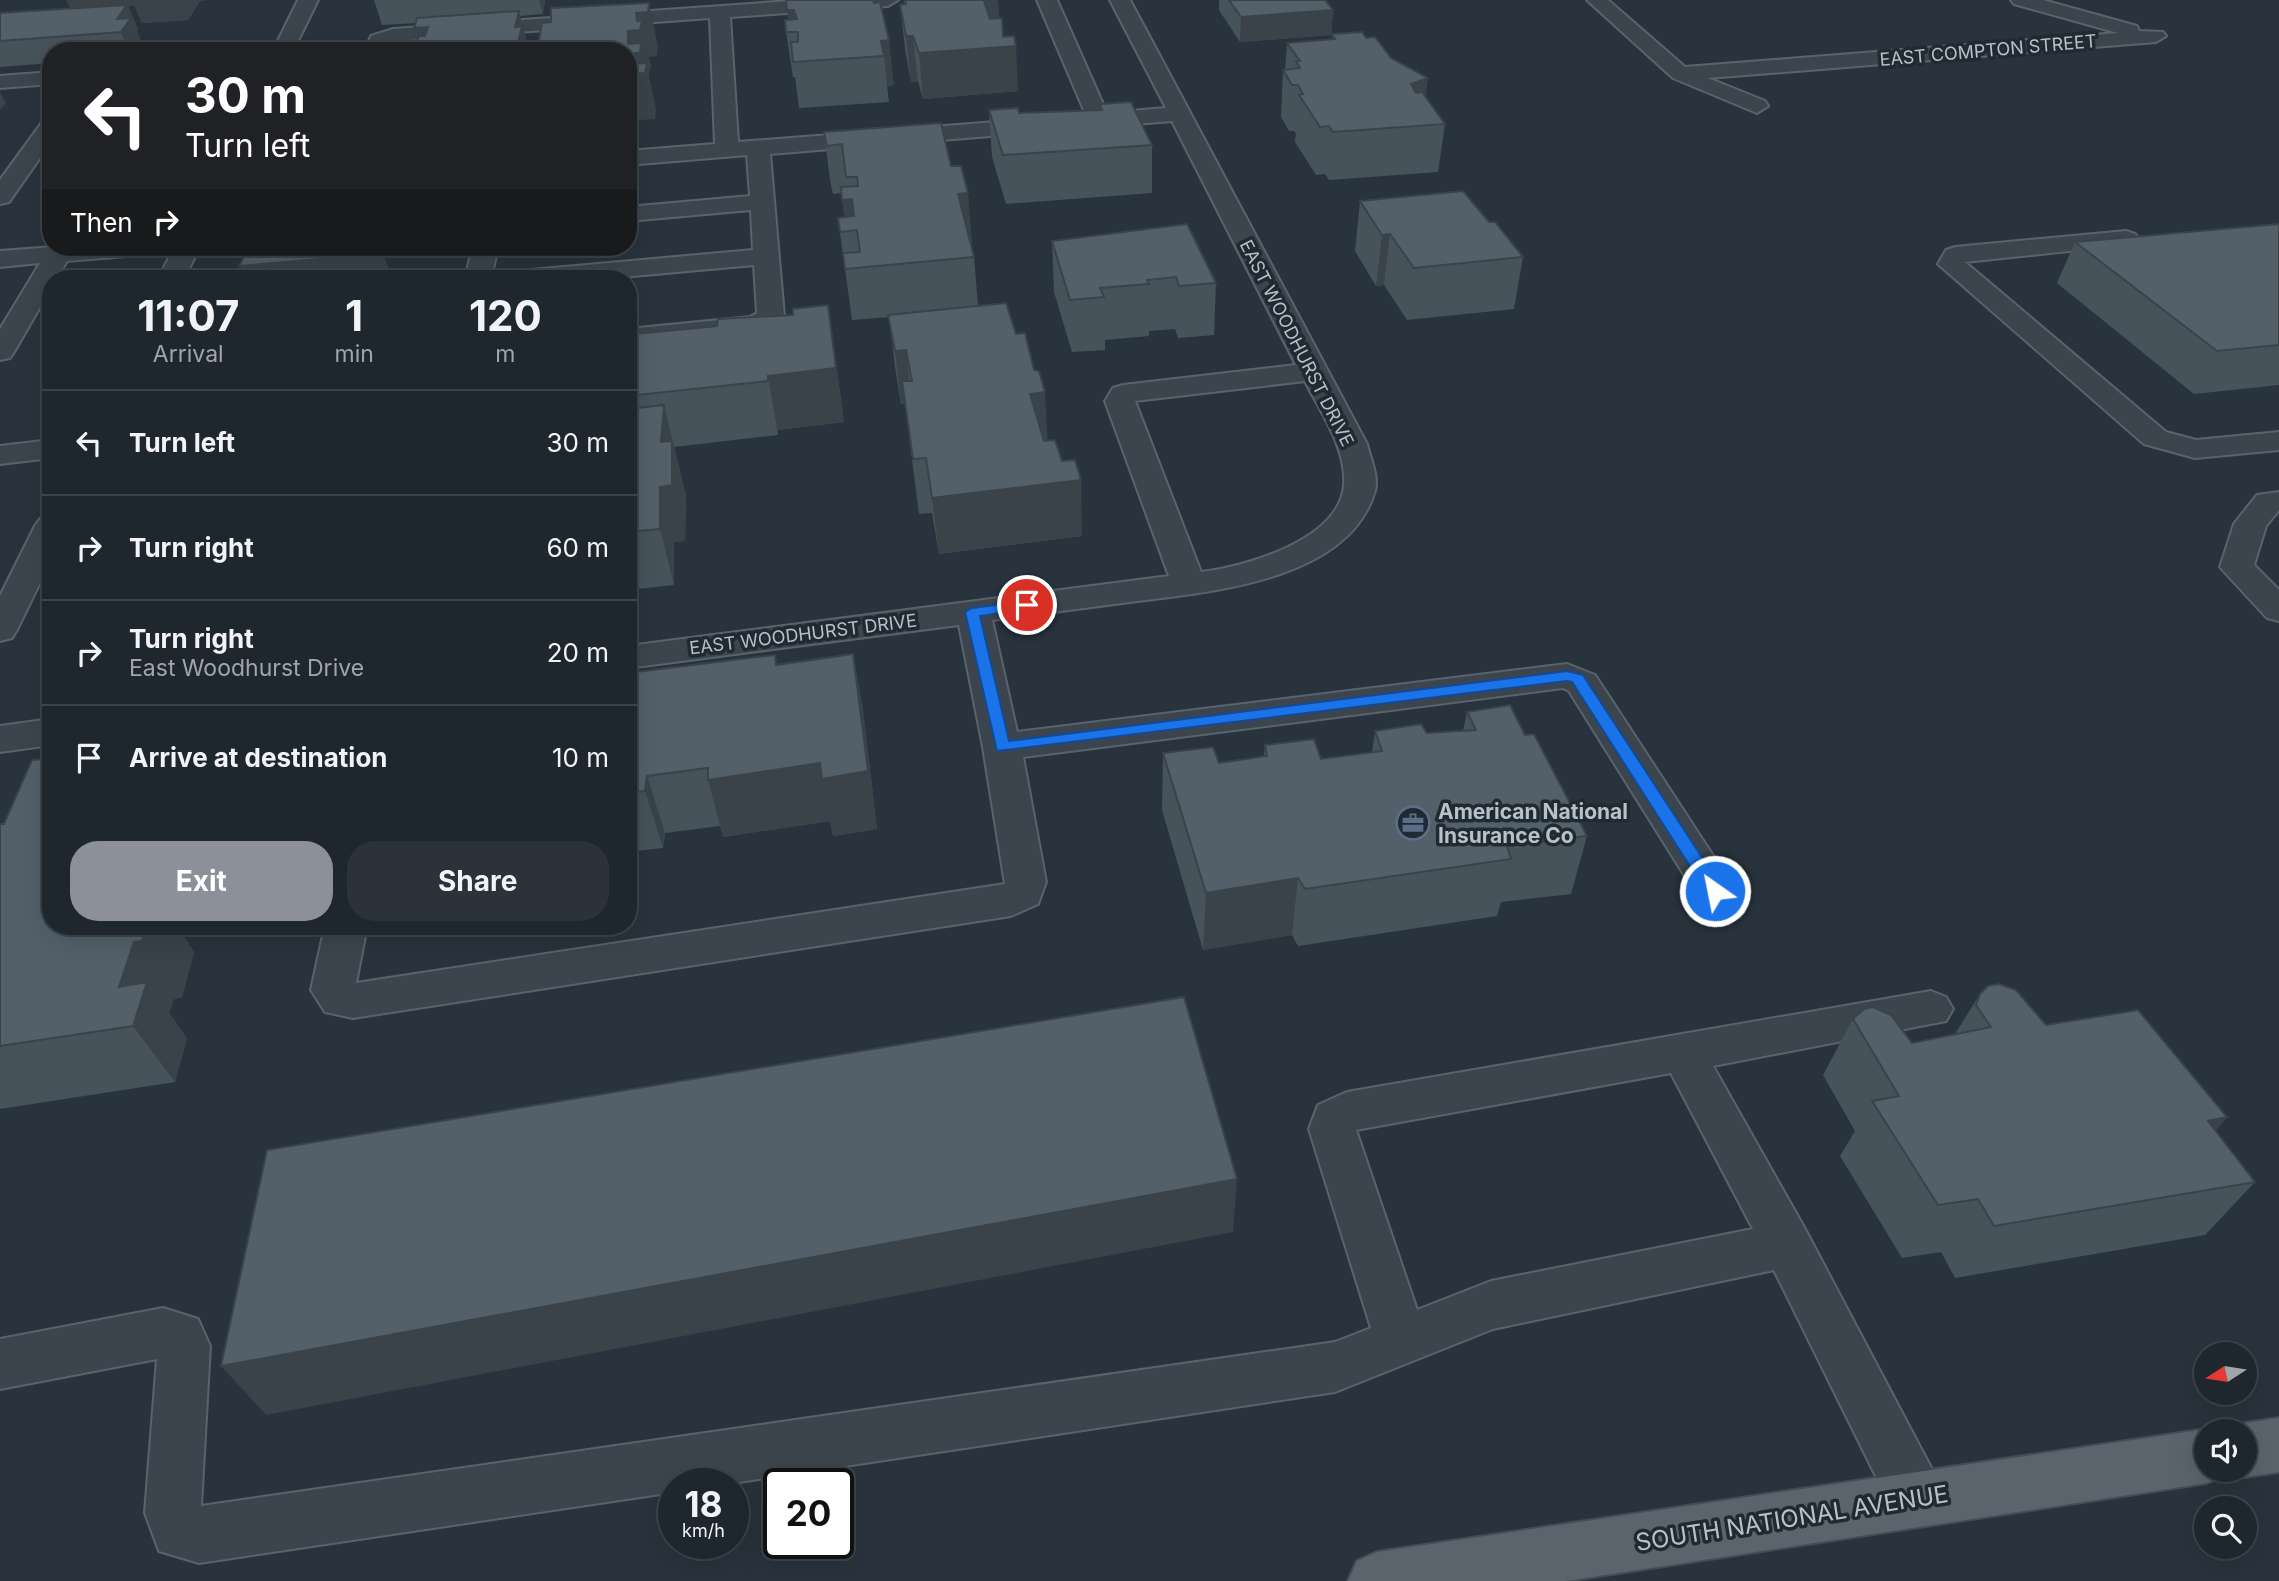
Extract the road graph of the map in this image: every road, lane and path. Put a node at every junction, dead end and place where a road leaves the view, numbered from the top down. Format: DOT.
graph roads {
  1 [pos="308,0"];
  2 [pos="888,0"];
  3 [pos="1047,0"];
  4 [pos="1120,0"];
  5 [pos="1597,0"];
  6 [pos="2021,0"];
  7 [pos="720,12"];
  8 [pos="287,42"];
  9 [pos="377,42"];
  10 [pos="1680,74"];
  11 [pos="42,79"];
  12 [pos="0,82"];
  13 [pos="1757,106"];
  14 [pos="1179,114"];
  15 [pos="1099,120"];
  16 [pos="42,139"];
  17 [pos="758,148"];
  18 [pos="727,150"];
  19 [pos="637,157"];
  20 [pos="0,197"];
  21 [pos="762,202"];
  22 [pos="637,213"];
  23 [pos="2158,236"];
  24 [pos="42,255"];
  25 [pos="766,256"];
  26 [pos="0,259"];
  27 [pos="616,270"];
  28 [pos="42,281"];
  29 [pos="637,336"];
  30 [pos="0,352"];
  31 [pos="1313,370"];
  32 [pos="2279,441"];
  33 [pos="42,450"];
  34 [pos="0,455"];
  35 [pos="2279,501"];
  36 [pos="42,544"];
  37 [pos="1189,584"];
  38 [pos="2279,610"];
  39 [pos="972,612"];
  40 [pos="0,630"];
  41 [pos="637,656"];
  42 [pos="42,733"];
  43 [pos="0,739"];
  44 [pos="1002,747"];
  45 [pos="1715,891"];
  46 [pos="344,935"];
  47 [pos="1931,1009"];
  48 [pos="1682,1052"];
  49 [pos="1787,1245"];
  50 [pos="1401,1340"];
  51 [pos="0,1364"];
  52 [pos="2279,1445"];
  53 [pos="2257,1448"];
  54 [pos="2194,1458"];
  55 [pos="1917,1499"];
  56 [pos="1377,1581"];
  1 -- 8 [label="street"];
  2 -- 7 [label="street"];
  3 -- 15 [label="street"];
  4 -- 14 [label="street, EAST WOODHURST DRIVE"];
  5 -- 10 [label="street"];
  6 -- 10 [label="street, EAST COMPTON STREET"];
  7 -- 9 [label="street"];
  7 -- 18 [label="street"];
  10 -- 13 [label="street"];
  11 -- 12 [label="street"];
  14 -- 15 [label="street"];
  14 -- 31 [label="street, EAST WOODHURST DRIVE"];
  15 -- 17 [label="street"];
  16 -- 20 [label="street"];
  17 -- 18 [label="street"];
  17 -- 21 [label="street"];
  18 -- 19 [label="street"];
  21 -- 22 [label="street"];
  21 -- 25 [label="street"];
  23 -- 32 [label="street"];
  24 -- 26 [label="street"];
  25 -- 27 [label="street"];
  25 -- 29 [label="street"];
  28 -- 30 [label="street"];
  31 -- 37 [label="street, EAST WOODHURST DRIVE"];
  31 -- 37 [label="street"];
  33 -- 34 [label="street"];
  35 -- 38 [label="street"];
  36 -- 40 [label="street"];
  37 -- 39 [label="street, EAST WOODHURST DRIVE"];
  39 -- 41 [label="street, EAST WOODHURST DRIVE"];
  39 -- 44 [label="street"];
  42 -- 43 [label="street"];
  44 -- 45 [label="street"];
  44 -- 46 [label="street"];
  47 -- 48 [label="street"];
  48 -- 49 [label="street"];
  48 -- 50 [label="street"];
  49 -- 50 [label="street"];
  49 -- 55 [label="street"];
  50 -- 51 [label="street"];
  52 -- 53 [label="main road"];
  54 -- 55 [label="main road, SOUTH NATIONAL AVENUE"];
  55 -- 56 [label="main road, SOUTH NATIONAL AVENUE"];
}
